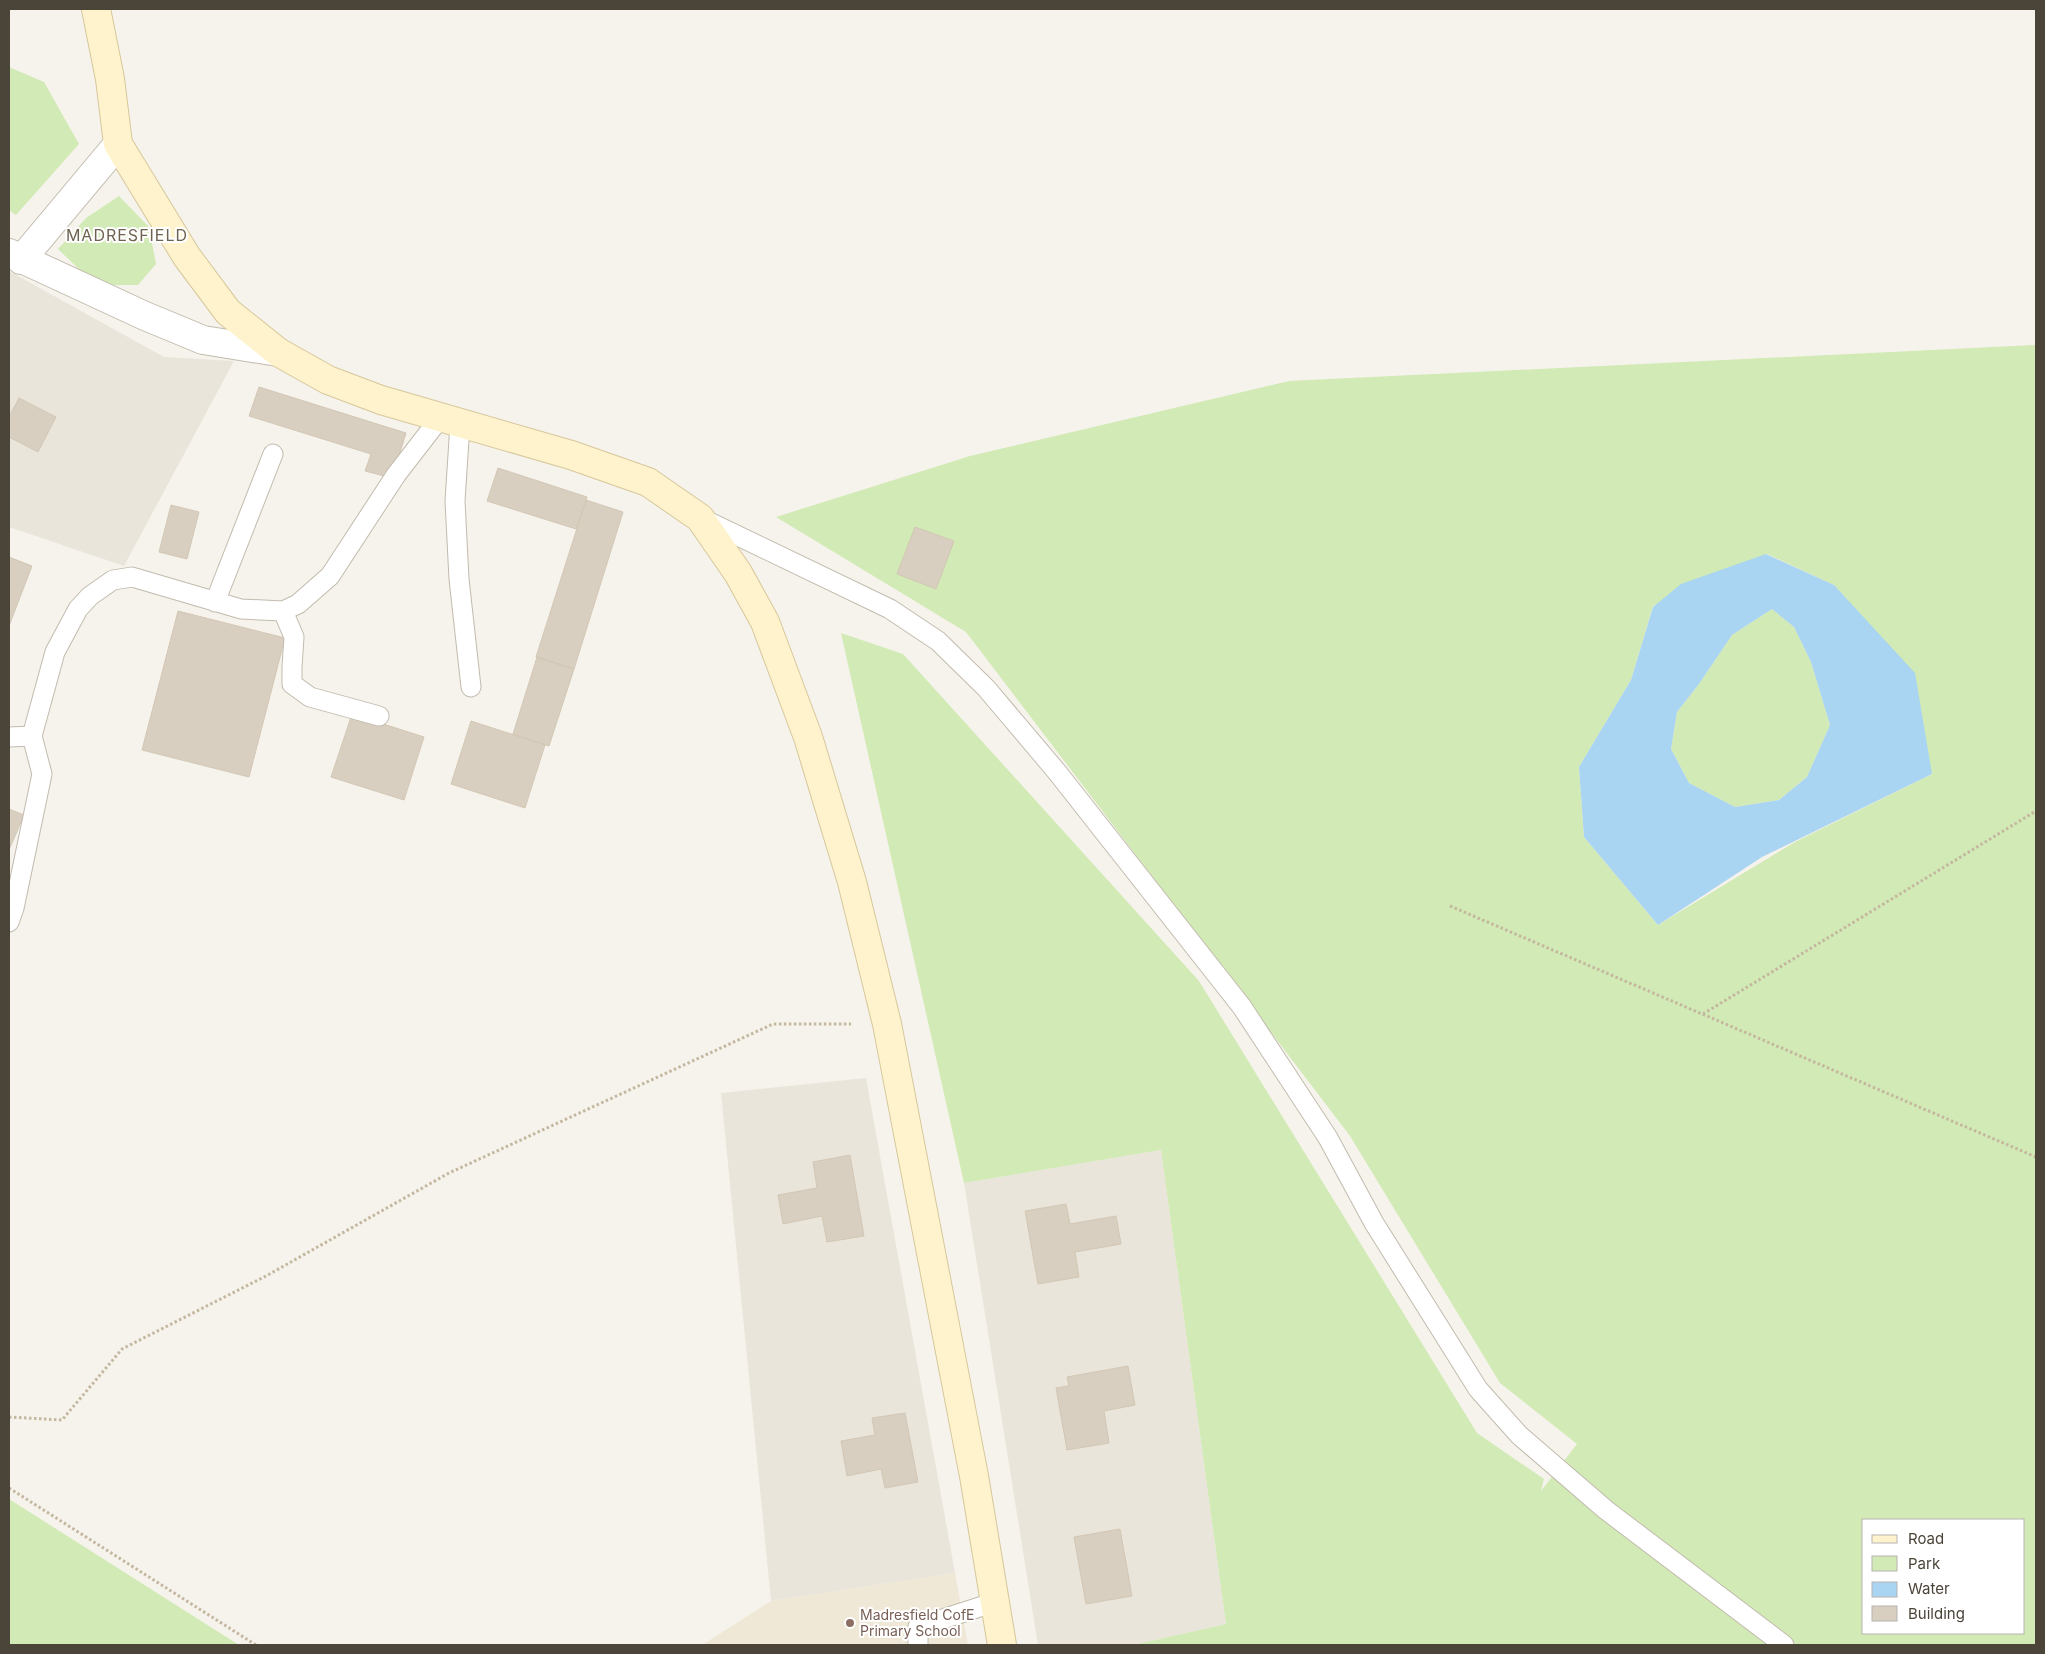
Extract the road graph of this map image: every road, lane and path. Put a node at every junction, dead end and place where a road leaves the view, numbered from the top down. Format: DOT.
graph roads {
  1 [pos="96,9"];
  2 [pos="118,144"];
  3 [pos="15,256"];
  4 [pos="278,352"];
  5 [pos="450,421"];
  6 [pos="273,454"];
  7 [pos="700,518"];
  8 [pos="215,602"];
  9 [pos="283,611"];
  10 [pos="471,687"];
  11 [pos="379,716"];
  12 [pos="9,736"];
  13 [pos="32,736"];
  14 [pos="2036,811"];
  15 [pos="1450,906"];
  16 [pos="9,922"];
  17 [pos="1703,1014"];
  18 [pos="886,1024"];
  19 [pos="2036,1158"];
  20 [pos="9,1417"];
  21 [pos="9,1488"];
  22 [pos="995,1602"];
  23 [pos="256,1645"];
  24 [pos="918,1645"];
  25 [pos="1002,1645"];
  26 [pos="1784,1645"];
  1 -- 2 [label="street"];
  2 -- 3 [label="street"];
  2 -- 4 [label="street"];
  3 -- 4 [label="street"];
  4 -- 5 [label="street"];
  5 -- 7 [label="street"];
  5 -- 9 [label="lane"];
  5 -- 10 [label="lane"];
  6 -- 8 [label="lane"];
  7 -- 18 [label="street"];
  7 -- 26 [label="lane"];
  8 -- 9 [label="lane"];
  8 -- 13 [label="lane"];
  9 -- 11 [label="lane"];
  12 -- 13 [label="lane"];
  13 -- 16 [label="lane"];
  14 -- 17 [label="path"];
  15 -- 17 [label="path"];
  17 -- 19 [label="path"];
  18 -- 20 [label="path"];
  18 -- 22 [label="street"];
  21 -- 23 [label="path"];
  22 -- 24 [label="lane"];
  22 -- 25 [label="street"];
}
